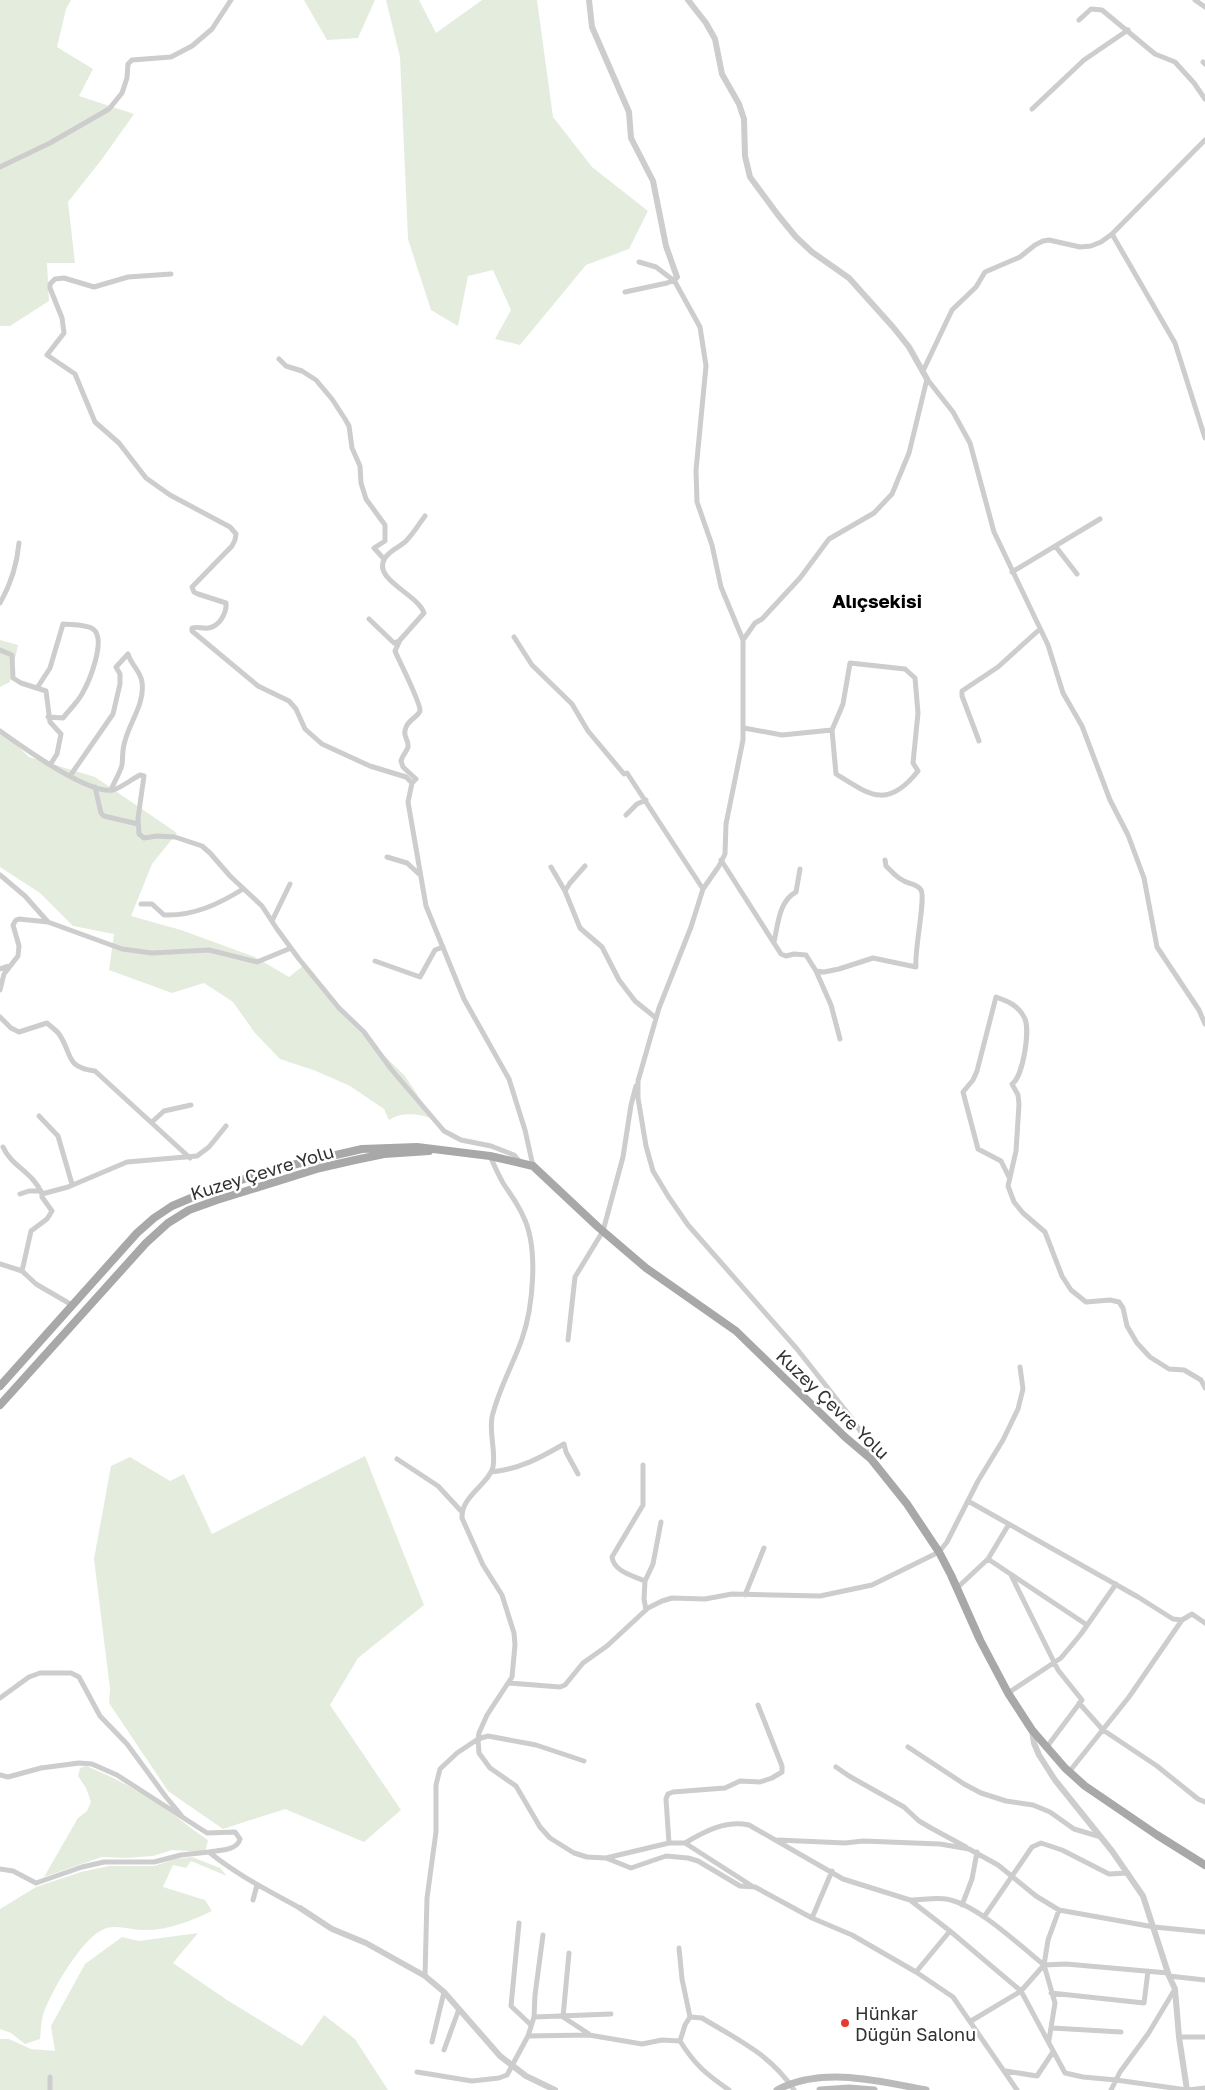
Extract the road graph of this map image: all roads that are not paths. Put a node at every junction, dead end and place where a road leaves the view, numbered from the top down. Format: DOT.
graph roads {
  1 [pos="231,0"];
  2 [pos="589,0"];
  3 [pos="688,0"];
  4 [pos="1195,0"];
  5 [pos="1205,7"];
  6 [pos="1079,20"];
  7 [pos="1128,30"];
  8 [pos="1205,99"];
  9 [pos="1032,109"];
  10 [pos="1205,140"];
  11 [pos="0,167"];
  12 [pos="1112,234"];
  13 [pos="639,262"];
  14 [pos="171,274"];
  15 [pos="673,280"];
  16 [pos="625,292"];
  17 [pos="279,359"];
  18 [pos="923,371"];
  19 [pos="927,379"];
  20 [pos="1205,438"];
  21 [pos="425,516"];
  22 [pos="1100,519"];
  23 [pos="18,543"];
  24 [pos="1056,547"];
  25 [pos="384,559"];
  26 [pos="1012,572"];
  27 [pos="1076,574"];
  28 [pos="0,603"];
  29 [pos="369,619"];
  30 [pos="1040,629"];
  31 [pos="514,637"];
  32 [pos="743,640"];
  33 [pos="399,642"];
  34 [pos="0,650"];
  35 [pos="36,688"];
  36 [pos="48,717"];
  37 [pos="744,728"];
  38 [pos="832,730"];
  39 [pos="0,731"];
  40 [pos="979,741"];
  41 [pos="50,765"];
  42 [pos="70,776"];
  43 [pos="412,783"];
  44 [pos="95,787"];
  45 [pos="111,790"];
  46 [pos="646,800"];
  47 [pos="626,815"];
  48 [pos="138,824"];
  49 [pos="387,857"];
  50 [pos="721,860"];
  51 [pos="885,860"];
  52 [pos="586,866"];
  53 [pos="551,867"];
  54 [pos="800,869"];
  55 [pos="420,874"];
  56 [pos="0,876"];
  57 [pos="290,884"];
  58 [pos="244,889"];
  59 [pos="703,889"];
  60 [pos="565,891"];
  61 [pos="141,904"];
  62 [pos="272,921"];
  63 [pos="48,922"];
  64 [pos="774,942"];
  65 [pos="443,946"];
  66 [pos="291,948"];
  67 [pos="374,961"];
  68 [pos="11,965"];
  69 [pos="0,969"];
  70 [pos="816,971"];
  71 [pos="0,990"];
  72 [pos="0,1017"];
  73 [pos="656,1018"];
  74 [pos="1205,1024"];
  75 [pos="840,1039"];
  76 [pos="638,1081"];
  77 [pos="192,1105"];
  78 [pos="39,1116"];
  79 [pos="152,1122"];
  80 [pos="226,1126"];
  81 [pos="3,1147"];
  82 [pos="434,1150"];
  83 [pos="490,1156"];
  84 [pos="190,1158"];
  85 [pos="520,1162"];
  86 [pos="533,1166"];
  87 [pos="1009,1177"];
  88 [pos="72,1184"];
  89 [pos="42,1193"];
  90 [pos="20,1194"];
  91 [pos="603,1231"];
  92 [pos="0,1264"];
  93 [pos="22,1271"];
  94 [pos="72,1305"];
  95 [pos="568,1340"];
  96 [pos="1020,1367"];
  97 [pos="0,1386"];
  98 [pos="1205,1388"];
  99 [pos="0,1405"];
  100 [pos="871,1458"];
  101 [pos="397,1460"];
  102 [pos="643,1465"];
  103 [pos="491,1472"];
  104 [pos="578,1474"];
  105 [pos="968,1501"];
  106 [pos="462,1512"];
  107 [pos="661,1522"];
  108 [pos="1009,1524"];
  109 [pos="764,1548"];
  110 [pos="939,1552"];
  111 [pos="988,1559"];
  112 [pos="1011,1575"];
  113 [pos="645,1581"];
  114 [pos="1116,1584"];
  115 [pos="957,1588"];
  116 [pos="745,1595"];
  117 [pos="646,1610"];
  118 [pos="1182,1620"];
  119 [pos="1205,1623"];
  120 [pos="1087,1625"];
  121 [pos="1055,1664"];
  122 [pos="509,1683"];
  123 [pos="1008,1693"];
  124 [pos="0,1698"];
  125 [pos="1080,1703"];
  126 [pos="758,1705"];
  127 [pos="1032,1730"];
  128 [pos="1103,1730"];
  129 [pos="478,1739"];
  130 [pos="908,1747"];
  131 [pos="1046,1748"];
  132 [pos="584,1761"];
  133 [pos="836,1767"];
  134 [pos="1069,1772"];
  135 [pos="0,1775"];
  136 [pos="1205,1802"];
  137 [pos="187,1820"];
  138 [pos="1101,1837"];
  139 [pos="777,1840"];
  140 [pos="668,1843"];
  141 [pos="685,1843"];
  142 [pos="969,1848"];
  143 [pos="209,1852"];
  144 [pos="977,1852"];
  145 [pos="606,1858"];
  146 [pos="1205,1865"];
  147 [pos="0,1868"];
  148 [pos="832,1871"];
  149 [pos="1128,1873"];
  150 [pos="1013,1877"];
  151 [pos="257,1885"];
  152 [pos="755,1887"];
  153 [pos="253,1900"];
  154 [pos="910,1900"];
  155 [pos="962,1905"];
  156 [pos="300,1908"];
  157 [pos="1059,1910"];
  158 [pos="984,1917"];
  159 [pos="812,1918"];
  160 [pos="519,1923"];
  161 [pos="1154,1927"];
  162 [pos="950,1932"];
  163 [pos="1205,1932"];
  164 [pos="543,1935"];
  165 [pos="679,1948"];
  166 [pos="569,1952"];
  167 [pos="1044,1966"];
  168 [pos="1148,1971"];
  169 [pos="916,1972"];
  170 [pos="1168,1975"];
  171 [pos="425,1976"];
  172 [pos="1205,1980"];
  173 [pos="1176,1989"];
  174 [pos="1021,1991"];
  175 [pos="444,1992"];
  176 [pos="1051,1993"];
  177 [pos="459,2009"];
  178 [pos="611,2014"];
  179 [pos="534,2017"];
  180 [pos="562,2017"];
  181 [pos="690,2017"];
  182 [pos="971,2021"];
  183 [pos="531,2025"];
  184 [pos="1052,2028"];
  185 [pos="1121,2032"];
  186 [pos="589,2035"];
  187 [pos="528,2036"];
  188 [pos="1179,2037"];
  189 [pos="1205,2037"];
  190 [pos="680,2041"];
  191 [pos="1048,2041"];
  192 [pos="432,2042"];
  193 [pos="444,2050"];
  194 [pos="1053,2052"];
  195 [pos="511,2065"];
  196 [pos="1006,2071"];
  197 [pos="416,2072"];
  198 [pos="50,2077"];
  199 [pos="1116,2080"];
  200 [pos="792,2087"];
  201 [pos="1205,2088"];
  202 [pos="849,2089"];
  203 [pos="50,2090"];
  204 [pos="555,2090"];
  205 [pos="730,2090"];
  206 [pos="778,2090"];
  207 [pos="820,2090"];
  208 [pos="874,2090"];
  209 [pos="926,2090"];
  210 [pos="1017,2090"];
  211 [pos="1111,2090"];
  212 [pos="1187,2090"];
  1 -- 11 [label="street"];
  2 -- 15 [label="street"];
  3 -- 18 [label="street"];
  4 -- 5 [label="street"];
  6 -- 7 [label="street"];
  7 -- 8 [label="street"];
  7 -- 9 [label="street"];
  10 -- 12 [label="street"];
  12 -- 18 [label="street"];
  12 -- 20 [label="street"];
  13 -- 15 [label="street"];
  14 -- 43 [label="street"];
  15 -- 16 [label="street"];
  15 -- 32 [label="street"];
  17 -- 25 [label="street"];
  18 -- 19 [label="street"];
  19 -- 26 [label="street"];
  19 -- 32 [label="street"];
  21 -- 25 [label="street"];
  22 -- 24 [label="street"];
  23 -- 28 [label="street"];
  24 -- 26 [label="street"];
  24 -- 27 [label="street"];
  25 -- 33 [label="street"];
  26 -- 30 [label="street"];
  29 -- 33 [label="street"];
  30 -- 40 [label="street"];
  30 -- 74 [label="street"];
  31 -- 46 [label="street"];
  32 -- 37 [label="street"];
  33 -- 43 [label="street"];
  34 -- 35 [label="street"];
  35 -- 36 [label="street"];
  35 -- 36 [label="street"];
  36 -- 41 [label="street"];
  37 -- 38 [label="street"];
  37 -- 50 [label="street"];
  38 -- 38 [label="street"];
  39 -- 41 [label="street"];
  41 -- 42 [label="street"];
  42 -- 44 [label="street"];
  42 -- 45 [label="street"];
  43 -- 55 [label="street"];
  44 -- 45 [label="street"];
  44 -- 48 [label="street"];
  45 -- 48 [label="street"];
  46 -- 47 [label="street"];
  46 -- 59 [label="street"];
  48 -- 58 [label="street"];
  49 -- 55 [label="street"];
  50 -- 59 [label="street"];
  50 -- 64 [label="street"];
  51 -- 70 [label="street"];
  52 -- 60 [label="street"];
  53 -- 60 [label="street"];
  54 -- 64 [label="street"];
  55 -- 65 [label="street"];
  56 -- 63 [label="street"];
  57 -- 62 [label="street"];
  58 -- 61 [label="street"];
  58 -- 62 [label="street"];
  59 -- 73 [label="street"];
  60 -- 73 [label="street"];
  62 -- 66 [label="street"];
  63 -- 66 [label="street"];
  63 -- 68 [label="street"];
  64 -- 70 [label="street"];
  65 -- 67 [label="street"];
  65 -- 86 [label="street"];
  66 -- 85 [label="street"];
  68 -- 69 [label="street"];
  68 -- 71 [label="street"];
  70 -- 75 [label="street"];
  72 -- 79 [label="street"];
  73 -- 76 [label="street"];
  76 -- 91 [label="street"];
  76 -- 100 [label="street"];
  77 -- 79 [label="street"];
  78 -- 88 [label="street"];
  79 -- 84 [label="street"];
  80 -- 84 [label="street"];
  81 -- 89 [label="street"];
  82 -- 83 [label="main road, Kuzey Çevre Yolu"];
  82 -- 94 [label="main road, Kuzey Çevre Yolu"];
  82 -- 99 [label="main road, Kuzey Çevre Yolu"];
  83 -- 85 [label="main road, Kuzey Çevre Yolu"];
  83 -- 103 [label="street"];
  84 -- 88 [label="street"];
  85 -- 86 [label="main road, Kuzey Çevre Yolu"];
  86 -- 91 [label="main road, Kuzey Çevre Yolu"];
  87 -- 87 [label="street"];
  87 -- 98 [label="street"];
  88 -- 89 [label="street"];
  89 -- 90 [label="street"];
  89 -- 93 [label="street"];
  91 -- 95 [label="street"];
  91 -- 100 [label="main road, Kuzey Çevre Yolu"];
  92 -- 93 [label="street"];
  93 -- 94 [label="street"];
  94 -- 97 [label="main road, Kuzey Çevre Yolu"];
  96 -- 105 [label="street"];
  100 -- 110 [label="main road, Kuzey Çevre Yolu"];
  101 -- 106 [label="street"];
  102 -- 113 [label="street"];
  103 -- 104 [label="street"];
  103 -- 106 [label="street"];
  105 -- 108 [label="street"];
  105 -- 110 [label="street"];
  106 -- 122 [label="street"];
  107 -- 113 [label="street"];
  108 -- 111 [label="street"];
  108 -- 114 [label="street"];
  109 -- 116 [label="street"];
  110 -- 115 [label="main road, Kuzey Çevre Yolu"];
  110 -- 116 [label="street"];
  111 -- 112 [label="street"];
  111 -- 115 [label="street"];
  112 -- 120 [label="street"];
  112 -- 121 [label="street"];
  113 -- 117 [label="street"];
  114 -- 118 [label="street"];
  114 -- 120 [label="street"];
  115 -- 123 [label="main road, Kuzey Çevre Yolu"];
  116 -- 117 [label="street"];
  117 -- 122 [label="street"];
  118 -- 119 [label="street"];
  118 -- 128 [label="street"];
  120 -- 121 [label="street"];
  121 -- 123 [label="street"];
  121 -- 125 [label="street"];
  122 -- 129 [label="street"];
  123 -- 127 [label="main road, Kuzey Çevre Yolu"];
  124 -- 137 [label="street"];
  125 -- 128 [label="street"];
  125 -- 131 [label="street"];
  126 -- 140 [label="street"];
  127 -- 131 [label="main road, Kuzey Çevre Yolu"];
  127 -- 138 [label="street"];
  128 -- 134 [label="street"];
  128 -- 136 [label="street"];
  129 -- 132 [label="street"];
  129 -- 145 [label="street"];
  129 -- 171 [label="street"];
  130 -- 138 [label="street"];
  131 -- 134 [label="main road, Kuzey Çevre Yolu"];
  133 -- 142 [label="street"];
  134 -- 146 [label="main road, Kuzey Çevre Yolu"];
  135 -- 137 [label="street"];
  137 -- 143 [label="street"];
  138 -- 149 [label="street"];
  139 -- 141 [label="street"];
  139 -- 142 [label="street"];
  139 -- 148 [label="street"];
  140 -- 141 [label="street"];
  140 -- 145 [label="street"];
  141 -- 152 [label="street"];
  142 -- 144 [label="street"];
  143 -- 147 [label="street"];
  143 -- 151 [label="street"];
  144 -- 150 [label="street"];
  144 -- 155 [label="street"];
  145 -- 152 [label="street"];
  148 -- 154 [label="street"];
  148 -- 159 [label="street"];
  149 -- 150 [label="street"];
  149 -- 161 [label="street"];
  150 -- 157 [label="street"];
  150 -- 158 [label="street"];
  151 -- 153 [label="street"];
  151 -- 156 [label="street"];
  152 -- 159 [label="street"];
  154 -- 155 [label="street"];
  154 -- 162 [label="street"];
  155 -- 158 [label="street"];
  156 -- 171 [label="street"];
  157 -- 161 [label="street"];
  157 -- 167 [label="street"];
  158 -- 167 [label="street"];
  159 -- 169 [label="street"];
  160 -- 183 [label="street"];
  161 -- 163 [label="street"];
  161 -- 170 [label="street"];
  162 -- 169 [label="street"];
  162 -- 174 [label="street"];
  164 -- 179 [label="street"];
  165 -- 181 [label="street"];
  166 -- 180 [label="street"];
  167 -- 168 [label="street"];
  167 -- 174 [label="street"];
  167 -- 176 [label="street"];
  168 -- 170 [label="street"];
  168 -- 176 [label="street"];
  169 -- 182 [label="street"];
  170 -- 172 [label="street"];
  170 -- 173 [label="street"];
  171 -- 175 [label="street"];
  173 -- 188 [label="street"];
  173 -- 199 [label="street"];
  174 -- 182 [label="street"];
  174 -- 191 [label="street"];
  175 -- 177 [label="street"];
  175 -- 192 [label="street"];
  176 -- 184 [label="street"];
  177 -- 193 [label="street"];
  177 -- 195 [label="street"];
  178 -- 180 [label="street"];
  179 -- 180 [label="street"];
  179 -- 183 [label="street"];
  180 -- 186 [label="street"];
  181 -- 190 [label="street"];
  181 -- 200 [label="street"];
  182 -- 196 [label="street"];
  183 -- 187 [label="street"];
  184 -- 185 [label="street"];
  184 -- 191 [label="street"];
  186 -- 187 [label="street"];
  186 -- 190 [label="street"];
  187 -- 195 [label="street"];
  188 -- 189 [label="street"];
  188 -- 212 [label="street"];
  190 -- 205 [label="street"];
  191 -- 194 [label="street"];
  194 -- 196 [label="street"];
  194 -- 199 [label="street"];
  195 -- 197 [label="street"];
  195 -- 204 [label="street"];
  196 -- 210 [label="street"];
  198 -- 203 [label="street"];
  199 -- 211 [label="street"];
  199 -- 212 [label="street"];
  200 -- 206 [label="main road"];
  200 -- 209 [label="main road"];
  201 -- 212 [label="street"];
  202 -- 207 [label="main road"];
  202 -- 208 [label="main road"];
}
